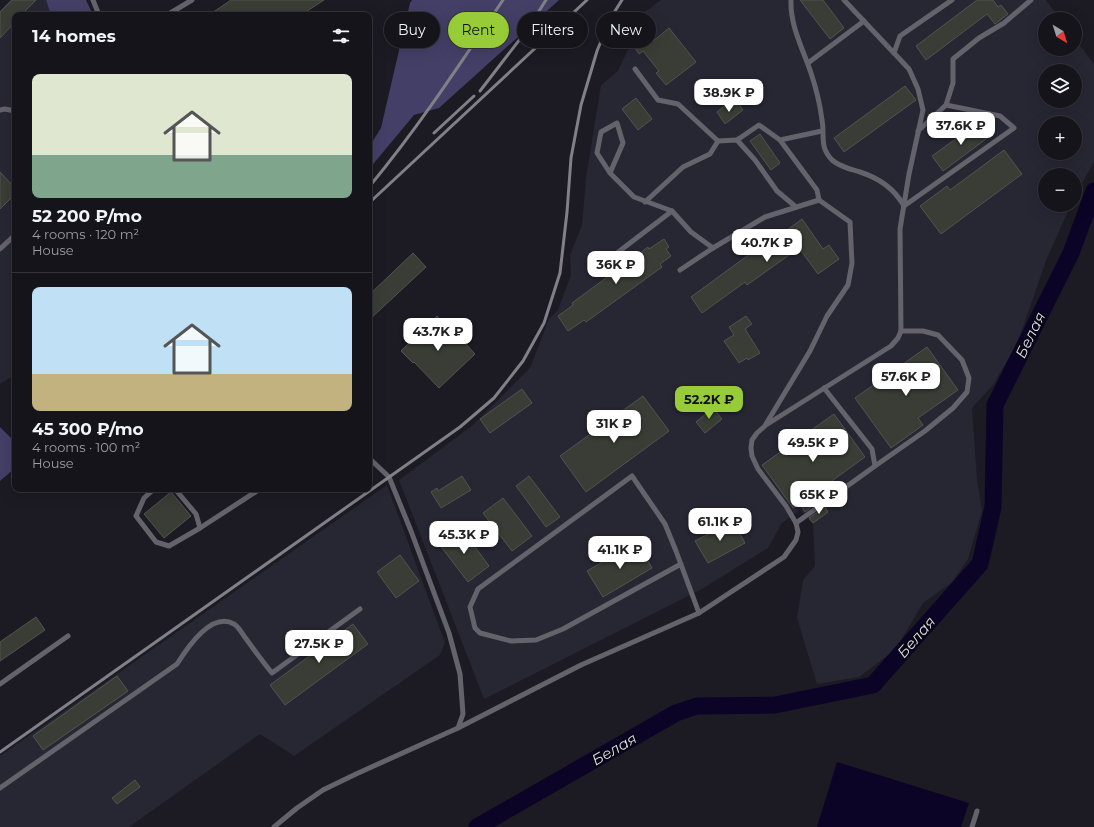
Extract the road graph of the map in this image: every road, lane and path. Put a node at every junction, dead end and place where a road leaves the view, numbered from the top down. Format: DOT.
graph roads {
  1 [pos="93,0"];
  2 [pos="192,0"];
  3 [pos="791,0"];
  4 [pos="844,0"];
  5 [pos="952,0"];
  6 [pos="1031,0"];
  7 [pos="98,12"];
  8 [pos="172,12"];
  9 [pos="864,21"];
  10 [pos="894,53"];
  11 [pos="808,63"];
  12 [pos="635,69"];
  13 [pos="946,105"];
  14 [pos="0,110"];
  15 [pos="12,110"];
  16 [pos="822,131"];
  17 [pos="918,131"];
  18 [pos="718,140"];
  19 [pos="737,140"];
  20 [pos="780,140"];
  21 [pos="610,173"];
  22 [pos="819,200"];
  23 [pos="645,202"];
  24 [pos="904,206"];
  25 [pos="796,207"];
  26 [pos="672,211"];
  27 [pos="12,238"];
  28 [pos="713,248"];
  29 [pos="0,249"];
  30 [pos="596,269"];
  31 [pos="680,270"];
  32 [pos="901,331"];
  33 [pos="824,388"];
  34 [pos="766,425"];
  35 [pos="372,461"];
  36 [pos="875,466"];
  37 [pos="151,492"];
  38 [pos="178,492"];
  39 [pos="255,492"];
  40 [pos="796,523"];
  41 [pos="200,528"];
  42 [pos="681,564"];
  43 [pos="360,609"];
  44 [pos="699,613"];
  45 [pos="68,636"];
  46 [pos="0,684"];
  47 [pos="458,728"];
  48 [pos="0,788"];
  49 [pos="977,811"];
  50 [pos="274,827"];
  51 [pos="972,827"];
  1 -- 7 [label="lane"];
  2 -- 8 [label="lane"];
  3 -- 11 [label="lane"];
  4 -- 9 [label="lane"];
  5 -- 10 [label="lane"];
  6 -- 13 [label="lane"];
  9 -- 10 [label="lane"];
  9 -- 11 [label="lane"];
  10 -- 17 [label="lane"];
  11 -- 16 [label="lane"];
  12 -- 18 [label="lane"];
  13 -- 17 [label="lane"];
  13 -- 24 [label="lane"];
  14 -- 15 [label="lane"];
  16 -- 20 [label="lane"];
  16 -- 24 [label="lane"];
  17 -- 24 [label="lane"];
  18 -- 19 [label="lane"];
  18 -- 23 [label="lane"];
  19 -- 20 [label="lane"];
  19 -- 25 [label="lane"];
  20 -- 22 [label="lane"];
  21 -- 21 [label="lane"];
  21 -- 23 [label="lane"];
  22 -- 25 [label="lane"];
  22 -- 34 [label="lane"];
  23 -- 26 [label="lane"];
  24 -- 32 [label="lane"];
  25 -- 28 [label="lane"];
  26 -- 28 [label="lane"];
  26 -- 30 [label="lane"];
  27 -- 29 [label="lane"];
  28 -- 31 [label="lane"];
  32 -- 33 [label="lane"];
  32 -- 36 [label="lane"];
  33 -- 34 [label="lane"];
  33 -- 36 [label="lane"];
  34 -- 40 [label="lane"];
  35 -- 47 [label="lane"];
  36 -- 40 [label="lane"];
  37 -- 41 [label="lane"];
  38 -- 41 [label="lane"];
  39 -- 41 [label="lane"];
  40 -- 44 [label="lane"];
  42 -- 42 [label="lane"];
  42 -- 44 [label="lane"];
  43 -- 48 [label="lane"];
  44 -- 47 [label="lane"];
  45 -- 46 [label="lane"];
  47 -- 50 [label="lane"];
  49 -- 51 [label="lane"];
}
